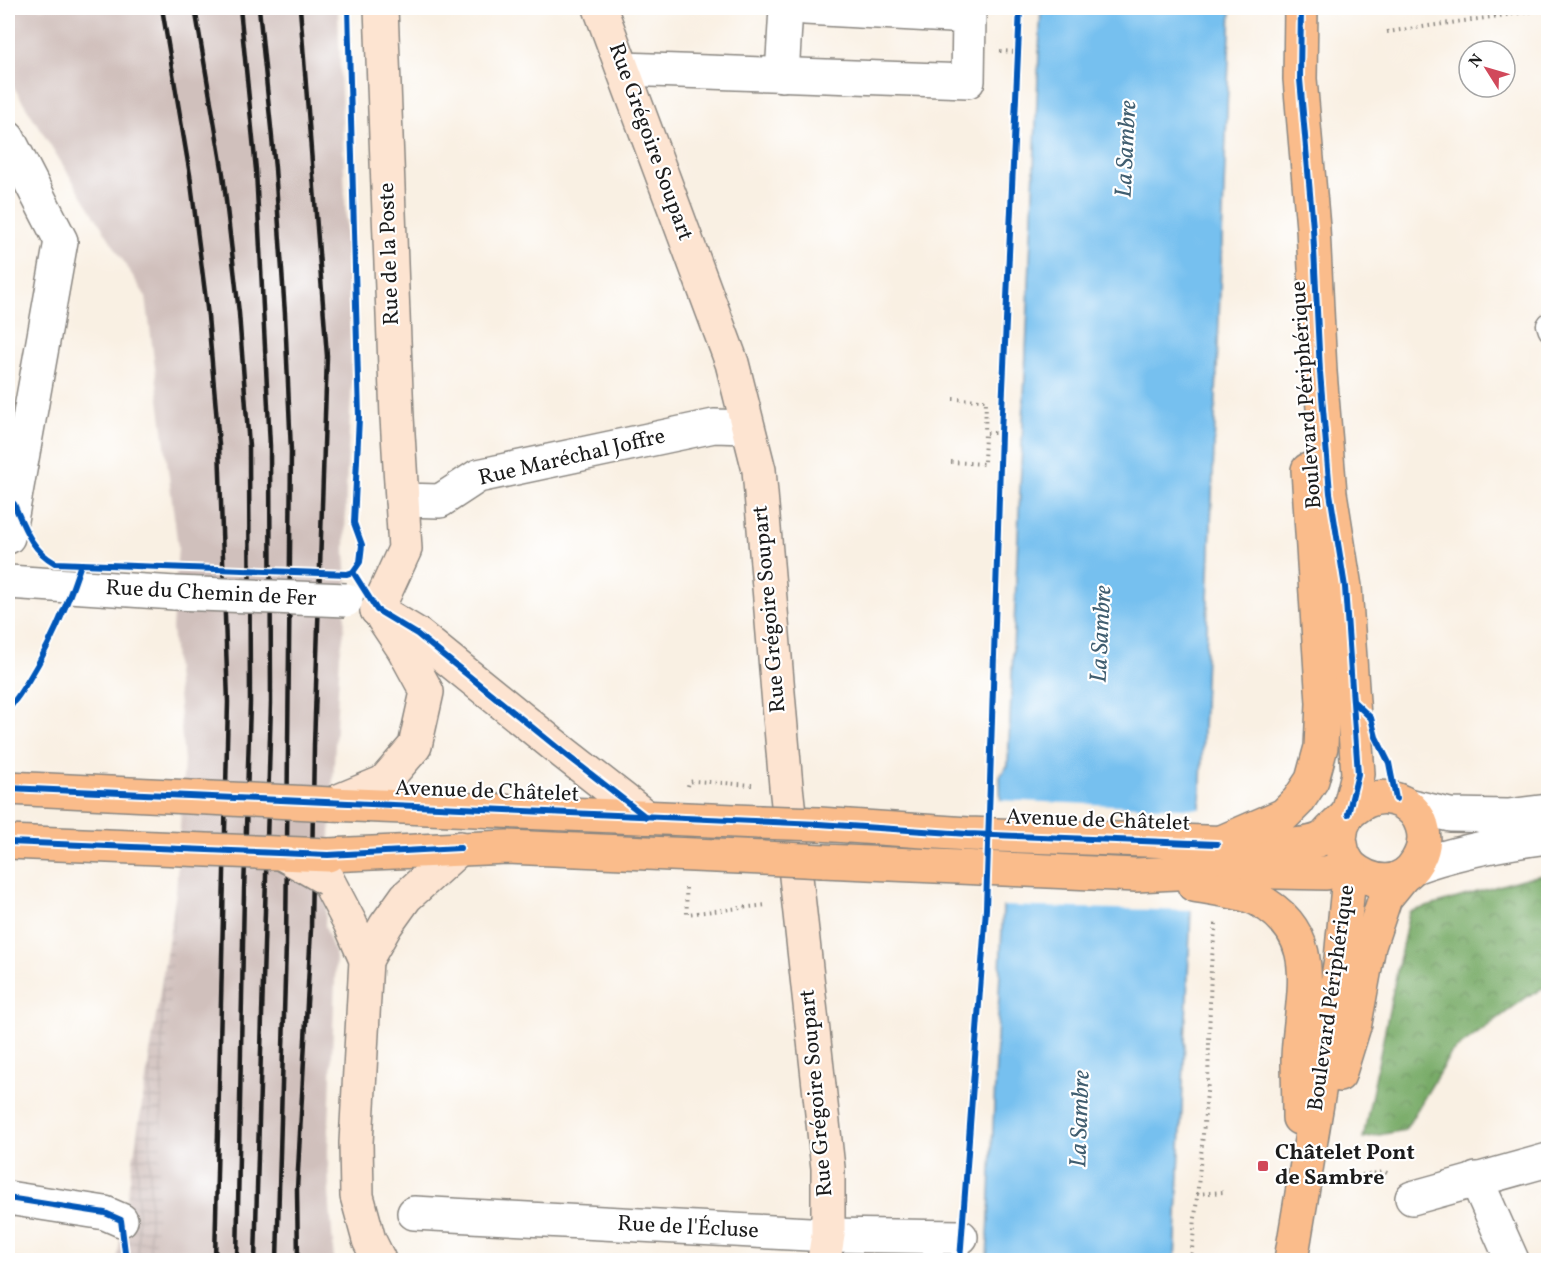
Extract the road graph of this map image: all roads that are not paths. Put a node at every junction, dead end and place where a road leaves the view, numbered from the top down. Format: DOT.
graph roads {
  1 [pos="381,8"];
  2 [pos="600,8"];
  3 [pos="786,8"];
  4 [pos="806,8"];
  5 [pos="1301,8"];
  6 [pos="623,69"];
  7 [pos="782,75"];
  8 [pos="1300,78"];
  9 [pos="8,138"];
  10 [pos="1548,322"];
  11 [pos="1548,331"];
  12 [pos="747,427"];
  13 [pos="402,500"];
  14 [pos="8,537"];
  15 [pos="8,582"];
  16 [pos="361,605"];
  17 [pos="8,788"];
  18 [pos="331,804"];
  19 [pos="1407,805"];
  20 [pos="1548,810"];
  21 [pos="1348,814"];
  22 [pos="646,817"];
  23 [pos="1548,837"];
  24 [pos="8,842"];
  25 [pos="460,848"];
  26 [pos="1350,866"];
  27 [pos="328,867"];
  28 [pos="1215,868"];
  29 [pos="1409,871"];
  30 [pos="366,960"];
  31 [pos="1548,1160"];
  32 [pos="1476,1179"];
  33 [pos="8,1198"];
  34 [pos="1412,1198"];
  35 [pos="1301,1204"];
  36 [pos="414,1213"];
  37 [pos="121,1220"];
  38 [pos="826,1248"];
  39 [pos="961,1249"];
  40 [pos="379,1260"];
  41 [pos="1291,1260"];
  42 [pos="1512,1260"];
  1 -- 13 [label="street, Rue de la Poste"];
  2 -- 6 [label="street, Rue Grégoire Soupart"];
  3 -- 7 [label="street"];
  4 -- 7 [label="street"];
  5 -- 8 [label="main road, Boulevard Périphérique"];
  6 -- 7 [label="street"];
  6 -- 12 [label="street, Rue Grégoire Soupart"];
  8 -- 21 [label="main road, Boulevard Périphérique"];
  8 -- 28 [label="main road"];
  9 -- 14 [label="street"];
  10 -- 11 [label="lane"];
  12 -- 13 [label="street, Rue Maréchal Joffre"];
  12 -- 38 [label="street, Rue Grégoire Soupart"];
  13 -- 16 [label="street, Rue de la Poste"];
  15 -- 16 [label="street, Rue du Chemin de Fer, bridge"];
  16 -- 18 [label="street"];
  16 -- 22 [label="street"];
  17 -- 18 [label="main road, Avenue de Châtelet, bridge"];
  18 -- 22 [label="main road, Avenue de Châtelet"];
  19 -- 20 [label="street, Avenue de Châtelet"];
  19 -- 21 [label="main road, Avenue de Châtelet"];
  19 -- 29 [label="main road"];
  21 -- 26 [label="main road, Boulevard Périphérique"];
  21 -- 28 [label="main road, Avenue de Châtelet"];
  22 -- 28 [label="main road, Avenue de Châtelet, bridge"];
  23 -- 29 [label="street"];
  24 -- 27 [label="main road, bridge"];
  25 -- 27 [label="main road"];
  25 -- 28 [label="main road, bridge"];
  25 -- 30 [label="street"];
  26 -- 28 [label="main road, Avenue de Châtelet"];
  26 -- 29 [label="main road"];
  26 -- 35 [label="main road, Boulevard Périphérique"];
  27 -- 30 [label="street"];
  28 -- 35 [label="main road"];
  29 -- 35 [label="main road, Boulevard Périphérique"];
  30 -- 40 [label="street"];
  31 -- 32 [label="street"];
  32 -- 34 [label="street"];
  32 -- 42 [label="street"];
  33 -- 37 [label="street"];
  35 -- 41 [label="main road, Boulevard Périphérique"];
  36 -- 38 [label="street, Rue de l'Écluse"];
  38 -- 39 [label="street, Rue de l'Écluse"];
}
